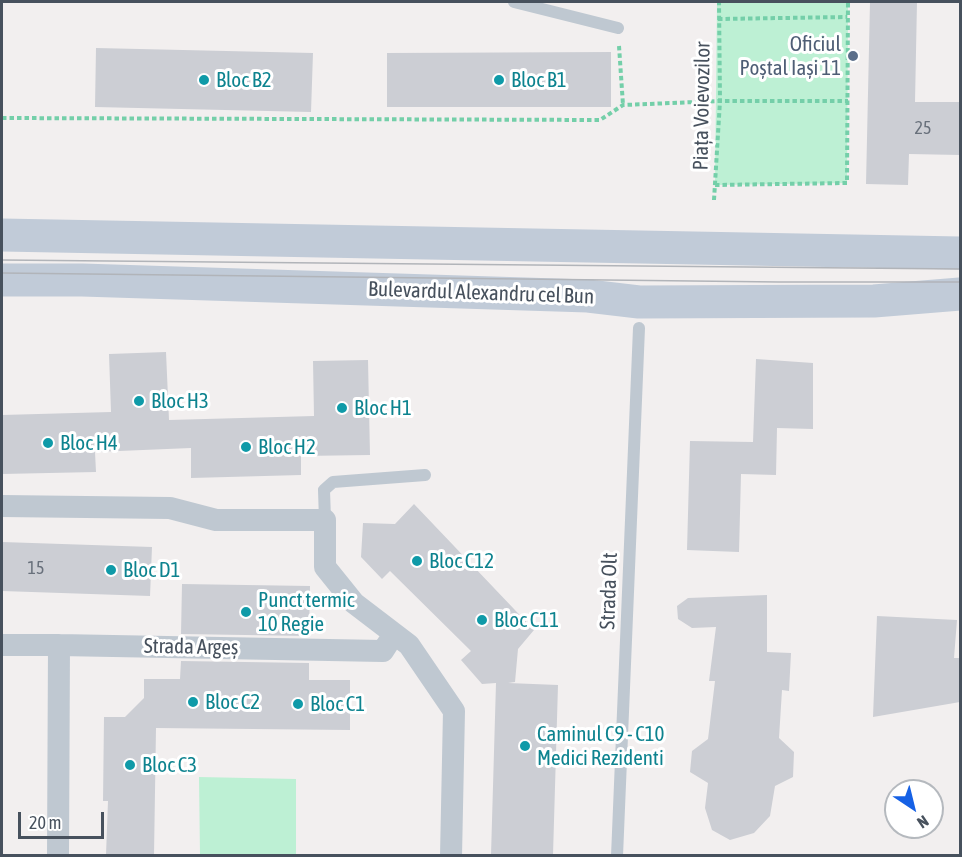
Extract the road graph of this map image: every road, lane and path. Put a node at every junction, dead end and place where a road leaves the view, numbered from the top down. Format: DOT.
graph roads {
  1 [pos="514,2"];
  2 [pos="718,2"];
  3 [pos="848,2"];
  4 [pos="847,17"];
  5 [pos="718,20"];
  6 [pos="618,28"];
  7 [pos="848,100"];
  8 [pos="720,101"];
  9 [pos="623,105"];
  10 [pos="2,118"];
  11 [pos="715,185"];
  12 [pos="714,200"];
  13 [pos="2,235"];
  14 [pos="960,253"];
  15 [pos="2,280"];
  16 [pos="960,294"];
  17 [pos="639,328"];
  18 [pos="425,475"];
  19 [pos="2,506"];
  20 [pos="324,520"];
  21 [pos="394,634"];
  22 [pos="2,645"];
  23 [pos="59,645"];
  24 [pos="58,855"];
  25 [pos="451,855"];
  26 [pos="617,855"];
  1 -- 6 [label="lane"];
  2 -- 5 [label="path, Piața Voievozilor"];
  3 -- 4 [label="path, Piața Voievozilor"];
  4 -- 5 [label="path"];
  4 -- 7 [label="path, Piața Voievozilor"];
  5 -- 8 [label="path, Piața Voievozilor"];
  6 -- 9 [label="path"];
  7 -- 8 [label="path"];
  7 -- 11 [label="path, Piața Voievozilor"];
  8 -- 9 [label="path"];
  8 -- 11 [label="path, Piața Voievozilor"];
  9 -- 10 [label="path"];
  11 -- 12 [label="path"];
  13 -- 14 [label="main road"];
  15 -- 16 [label="main road, Bulevardul Alexandru cel Bun"];
  17 -- 26 [label="lane, Strada Olt"];
  18 -- 20 [label="lane"];
  19 -- 20 [label="street"];
  20 -- 21 [label="street"];
  21 -- 23 [label="street, Strada Argeș"];
  21 -- 25 [label="street"];
  22 -- 23 [label="street, Strada Argeș"];
  23 -- 24 [label="street"];
}
